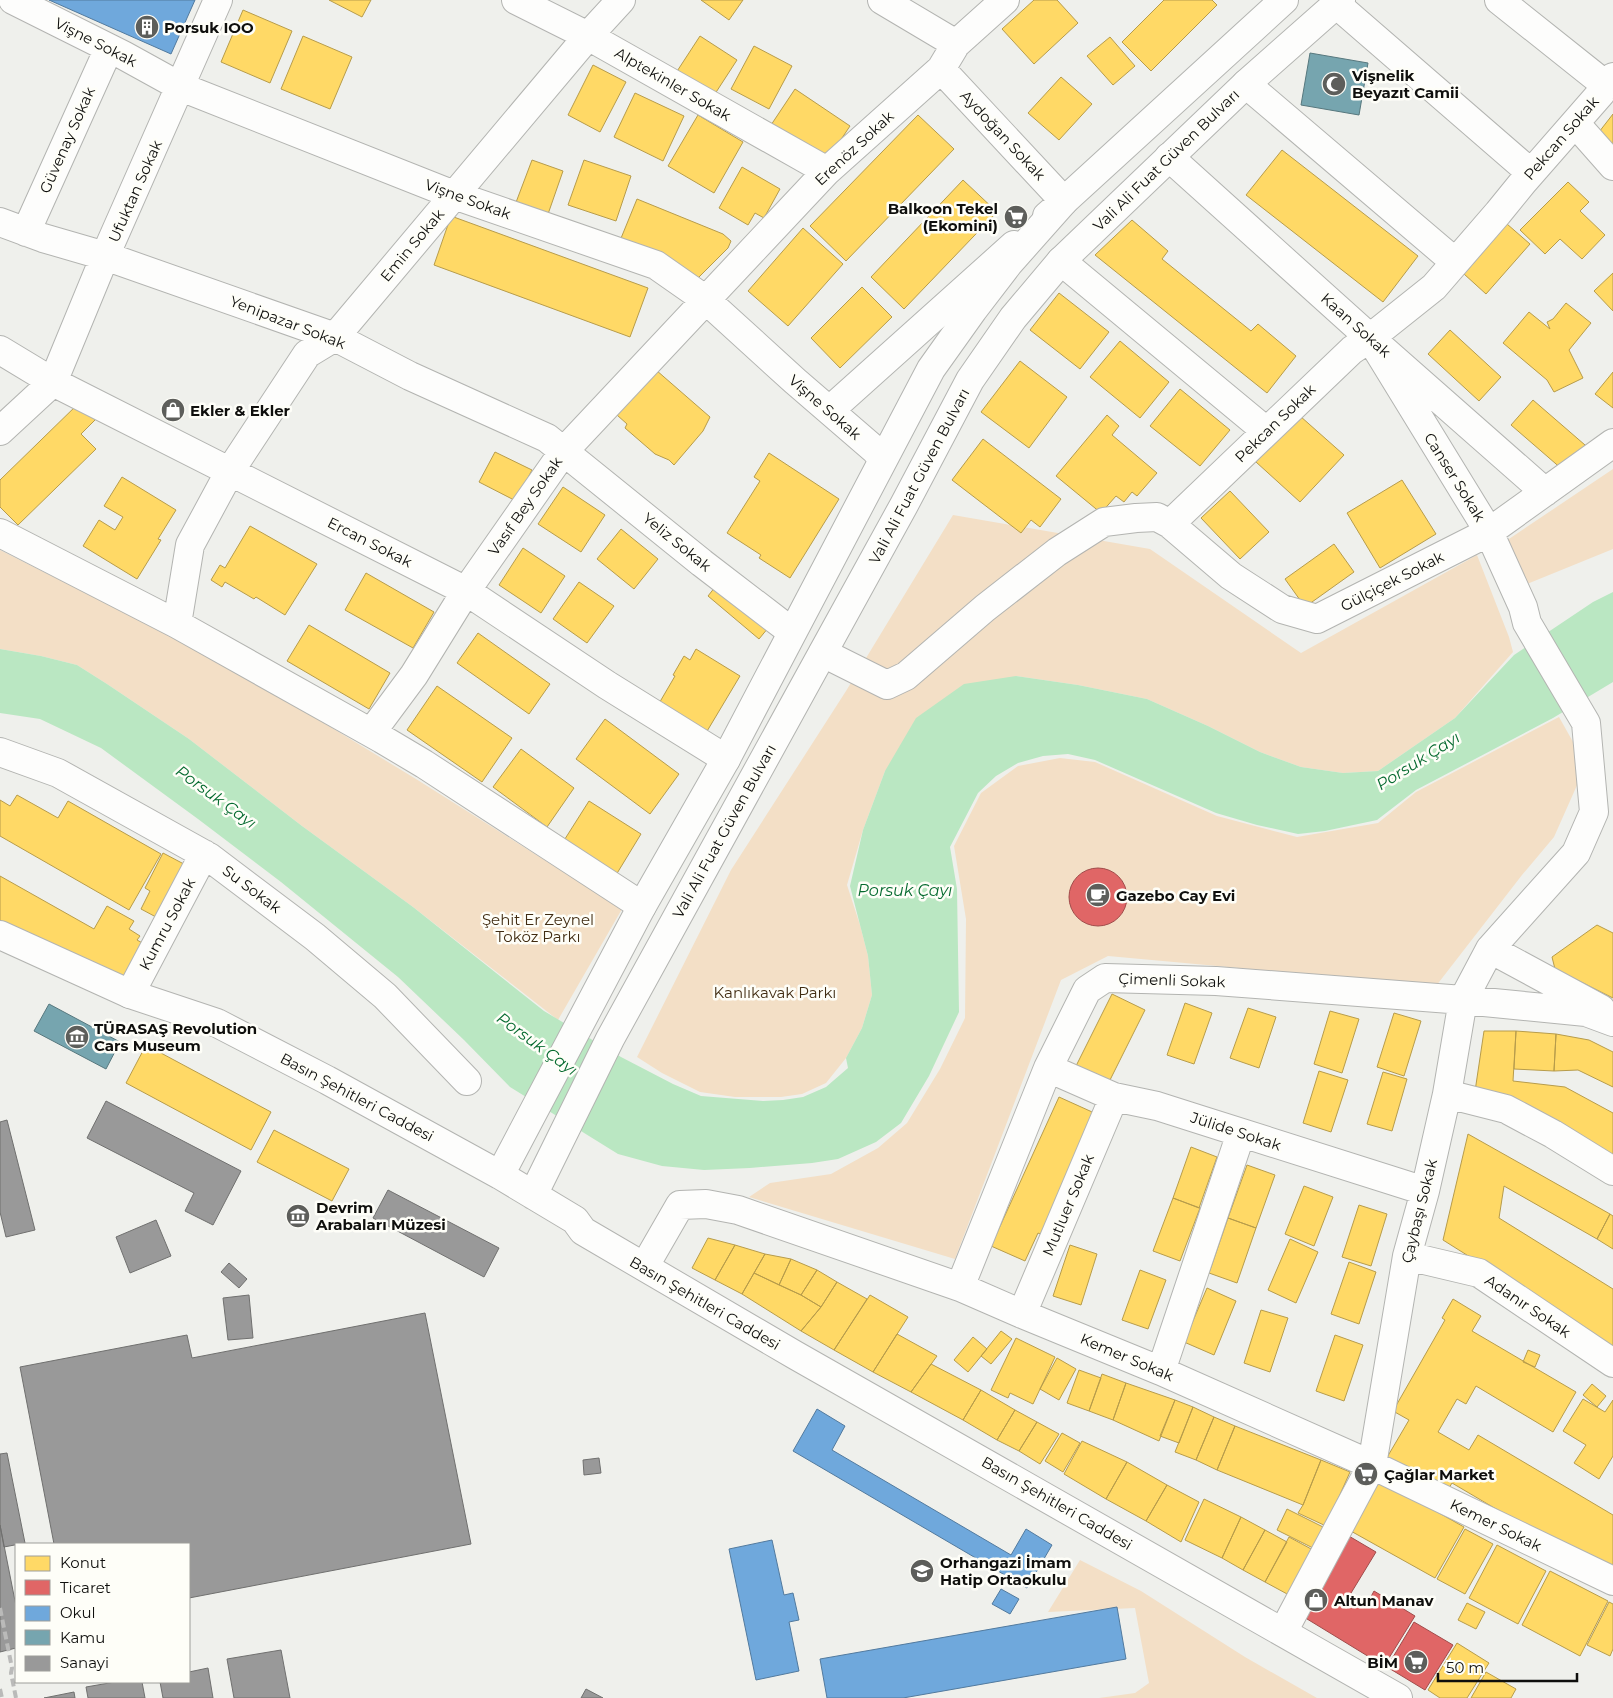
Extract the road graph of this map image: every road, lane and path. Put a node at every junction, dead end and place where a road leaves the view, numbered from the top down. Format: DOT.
graph roads {
  1 [pos="13,0"];
  2 [pos="218,0"];
  3 [pos="516,0"];
  4 [pos="621,0"];
  5 [pos="882,0"];
  6 [pos="1005,0"];
  7 [pos="1284,0"];
  8 [pos="1499,0"];
  9 [pos="1339,2"];
  10 [pos="588,36"];
  11 [pos="956,44"];
  12 [pos="109,48"];
  13 [pos="941,69"];
  14 [pos="1610,81"];
  15 [pos="1246,84"];
  16 [pos="181,87"];
  17 [pos="1575,123"];
  18 [pos="1169,157"];
  19 [pos="1613,166"];
  20 [pos="827,171"];
  21 [pos="1531,173"];
  22 [pos="454,196"];
  23 [pos="1064,201"];
  24 [pos="0,222"];
  25 [pos="26,232"];
  26 [pos="105,256"];
  27 [pos="1061,261"];
  28 [pos="1455,262"];
  29 [pos="706,300"];
  30 [pos="335,337"];
  31 [pos="1370,338"];
  32 [pos="0,350"];
  33 [pos="53,382"];
  34 [pos="830,410"];
  35 [pos="0,431"];
  36 [pos="1266,431"];
  37 [pos="1613,443"];
  38 [pos="564,451"];
  39 [pos="884,458"];
  40 [pos="230,470"];
  41 [pos="1545,492"];
  42 [pos="1170,524"];
  43 [pos="1489,532"];
  44 [pos="0,533"];
  45 [pos="466,592"];
  46 [pos="177,624"];
  47 [pos="792,632"];
  48 [pos="823,653"];
  49 [pos="372,733"];
  50 [pos="0,752"];
  51 [pos="726,759"];
  52 [pos="1607,812"];
  53 [pos="204,854"];
  54 [pos="642,906"];
  55 [pos="0,934"];
  56 [pos="1490,949"];
  57 [pos="130,994"];
  58 [pos="1463,1000"];
  59 [pos="1613,1016"];
  60 [pos="1613,1022"];
  61 [pos="1048,1068"];
  62 [pos="467,1080"];
  63 [pos="1447,1094"];
  64 [pos="1114,1097"];
  65 [pos="1241,1133"];
  66 [pos="1613,1171"];
  67 [pos="500,1175"];
  68 [pos="1424,1191"];
  69 [pos="532,1196"];
  70 [pos="575,1220"];
  71 [pos="1407,1256"];
  72 [pos="650,1257"];
  73 [pos="960,1287"];
  74 [pos="1022,1314"];
  75 [pos="731,1318"];
  76 [pos="1613,1363"];
  77 [pos="1161,1371"];
  78 [pos="1372,1465"];
  79 [pos="1613,1581"];
  80 [pos="1283,1632"];
  81 [pos="1398,1698"];
  1 -- 12 [label="street, Vişne Sokak"];
  2 -- 16 [label="street, Ufuktan Sokak"];
  3 -- 10 [label="street, Alptekinler Sokak"];
  4 -- 10 [label="street, Emin Sokak"];
  5 -- 11 [label="street"];
  6 -- 11 [label="street, Erenöz Sokak"];
  7 -- 23 [label="street"];
  8 -- 14 [label="street"];
  9 -- 15 [label="street, Vali Ali Fuat Güven Bulvarı"];
  9 -- 21 [label="street"];
  10 -- 20 [label="street, Alptekinler Sokak"];
  10 -- 22 [label="street, Emin Sokak"];
  11 -- 13 [label="street, Erenöz Sokak"];
  12 -- 16 [label="street, Vişne Sokak"];
  12 -- 25 [label="street, Güvenay Sokak"];
  13 -- 20 [label="street, Erenöz Sokak"];
  13 -- 23 [label="street, Aydoğan Sokak"];
  14 -- 17 [label="street, Pekcan Sokak"];
  15 -- 18 [label="street, Vali Ali Fuat Güven Bulvarı"];
  15 -- 28 [label="street"];
  16 -- 22 [label="street, Vişne Sokak"];
  16 -- 26 [label="street, Ufuktan Sokak"];
  17 -- 19 [label="street"];
  17 -- 21 [label="street, Pekcan Sokak"];
  18 -- 27 [label="street, Vali Ali Fuat Güven Bulvarı"];
  18 -- 31 [label="street, Kaan Sokak"];
  20 -- 29 [label="street, Erenöz Sokak"];
  21 -- 28 [label="street, Pekcan Sokak"];
  22 -- 29 [label="street, Vişne Sokak"];
  22 -- 30 [label="street, Emin Sokak"];
  23 -- 34 [label="street"];
  23 -- 39 [label="street"];
  24 -- 25 [label="street, Yenipazar Sokak"];
  25 -- 26 [label="street, Yenipazar Sokak"];
  26 -- 30 [label="street, Yenipazar Sokak"];
  26 -- 33 [label="street, Ufuktan Sokak"];
  27 -- 36 [label="street"];
  27 -- 48 [label="street, Vali Ali Fuat Güven Bulvarı"];
  28 -- 31 [label="street, Pekcan Sokak"];
  29 -- 34 [label="street, Vişne Sokak"];
  29 -- 38 [label="street, Vasıf Bey Sokak"];
  30 -- 38 [label="street, Yenipazar Sokak"];
  30 -- 40 [label="street, Emin Sokak"];
  31 -- 36 [label="street, Pekcan Sokak"];
  31 -- 41 [label="street, Kaan Sokak"];
  31 -- 43 [label="street, Canser Sokak"];
  32 -- 33 [label="street, Ercan Sokak"];
  33 -- 35 [label="street"];
  33 -- 40 [label="street, Ercan Sokak"];
  34 -- 39 [label="street, Vişne Sokak"];
  36 -- 42 [label="street, Pekcan Sokak"];
  37 -- 41 [label="street, Gülçiçek Sokak"];
  38 -- 45 [label="street, Vasıf Bey Sokak"];
  38 -- 47 [label="street, Yeliz Sokak"];
  39 -- 47 [label="street"];
  40 -- 45 [label="street, Ercan Sokak"];
  40 -- 46 [label="street, Emin Sokak"];
  41 -- 43 [label="street, Gülçiçek Sokak"];
  42 -- 43 [label="street, Gülçiçek Sokak"];
  42 -- 48 [label="street"];
  43 -- 52 [label="street, Canser Sokak"];
  44 -- 46 [label="street"];
  45 -- 49 [label="street, Vasıf Bey Sokak"];
  45 -- 51 [label="street, Ercan Sokak"];
  46 -- 49 [label="street"];
  47 -- 51 [label="street"];
  48 -- 69 [label="street, Vali Ali Fuat Güven Bulvarı"];
  49 -- 54 [label="street"];
  50 -- 53 [label="street, Su Sokak"];
  51 -- 54 [label="street"];
  52 -- 56 [label="street, Çaybaşı Sokak"];
  53 -- 57 [label="street, Kumru Sokak"];
  53 -- 62 [label="street, Su Sokak"];
  54 -- 67 [label="street"];
  55 -- 57 [label="street, Basın Şehitleri Caddesi"];
  56 -- 58 [label="street, Çaybaşı Sokak"];
  56 -- 59 [label="street"];
  57 -- 67 [label="street, Basın Şehitleri Caddesi"];
  58 -- 60 [label="street, Çimenli Sokak"];
  58 -- 61 [label="street, Çimenli Sokak"];
  58 -- 63 [label="street, Çaybaşı Sokak"];
  61 -- 64 [label="street, Jülide Sokak"];
  61 -- 73 [label="street, Çimenli Sokak"];
  63 -- 66 [label="street"];
  63 -- 68 [label="street, Çaybaşı Sokak"];
  64 -- 65 [label="street, Jülide Sokak"];
  64 -- 74 [label="street, Mutluer Sokak"];
  65 -- 68 [label="street, Jülide Sokak"];
  65 -- 77 [label="street"];
  67 -- 69 [label="street, Basın Şehitleri Caddesi"];
  68 -- 71 [label="street, Çaybaşı Sokak"];
  69 -- 70 [label="street, Basın Şehitleri Caddesi"];
  70 -- 72 [label="street"];
  70 -- 75 [label="street, Basın Şehitleri Caddesi"];
  71 -- 76 [label="street, Adanır Sokak"];
  71 -- 78 [label="street, Çaybaşı Sokak"];
  72 -- 73 [label="street, Kemer Sokak"];
  72 -- 75 [label="street"];
  73 -- 74 [label="street, Kemer Sokak"];
  74 -- 77 [label="street, Kemer Sokak"];
  75 -- 80 [label="street, Basın Şehitleri Caddesi"];
  77 -- 78 [label="street, Kemer Sokak"];
  78 -- 79 [label="street, Kemer Sokak"];
  78 -- 80 [label="street, Çaybaşı Sokak"];
  80 -- 81 [label="street, Basın Şehitleri Caddesi"];
}
